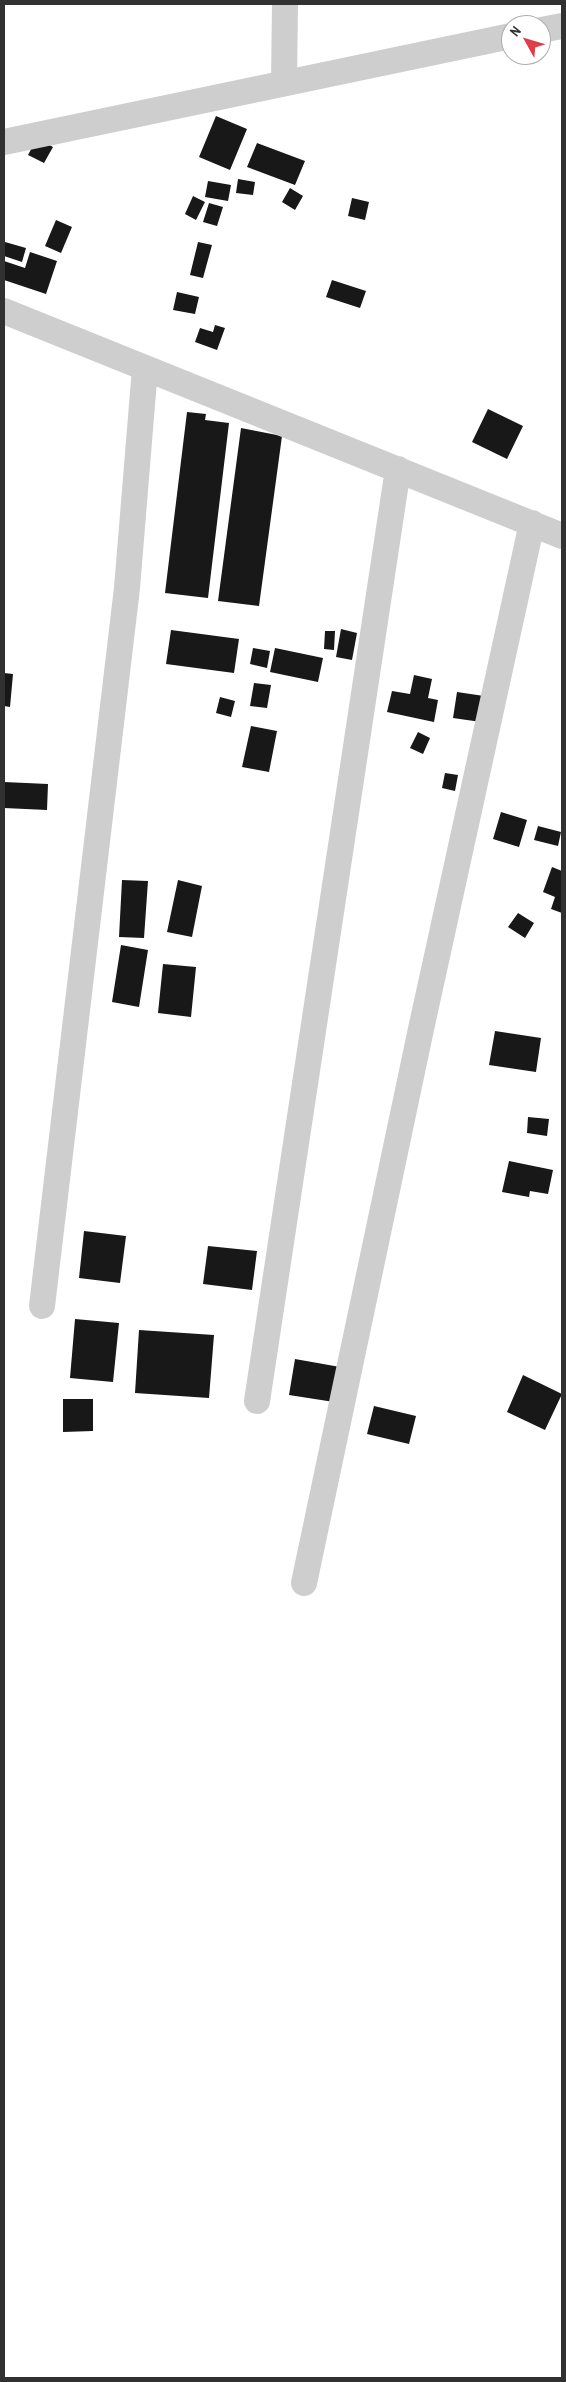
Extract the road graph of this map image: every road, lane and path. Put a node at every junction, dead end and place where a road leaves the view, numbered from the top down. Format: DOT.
graph roads {
  1 [pos="285,4"];
  2 [pos="501,38"];
  3 [pos="284,82"];
  4 [pos="4,142"];
  5 [pos="4,311"];
  6 [pos="145,368"];
  7 [pos="398,469"];
  8 [pos="532,523"];
  9 [pos="562,536"];
  10 [pos="42,1306"];
  11 [pos="257,1401"];
  12 [pos="304,1583"];
  1 -- 3 [label="street"];
  2 -- 3 [label="street"];
  3 -- 4 [label="street"];
  5 -- 6 [label="street"];
  6 -- 7 [label="street"];
  6 -- 10 [label="street"];
  7 -- 8 [label="street"];
  7 -- 11 [label="street"];
  8 -- 9 [label="street"];
  8 -- 12 [label="street"];
}
